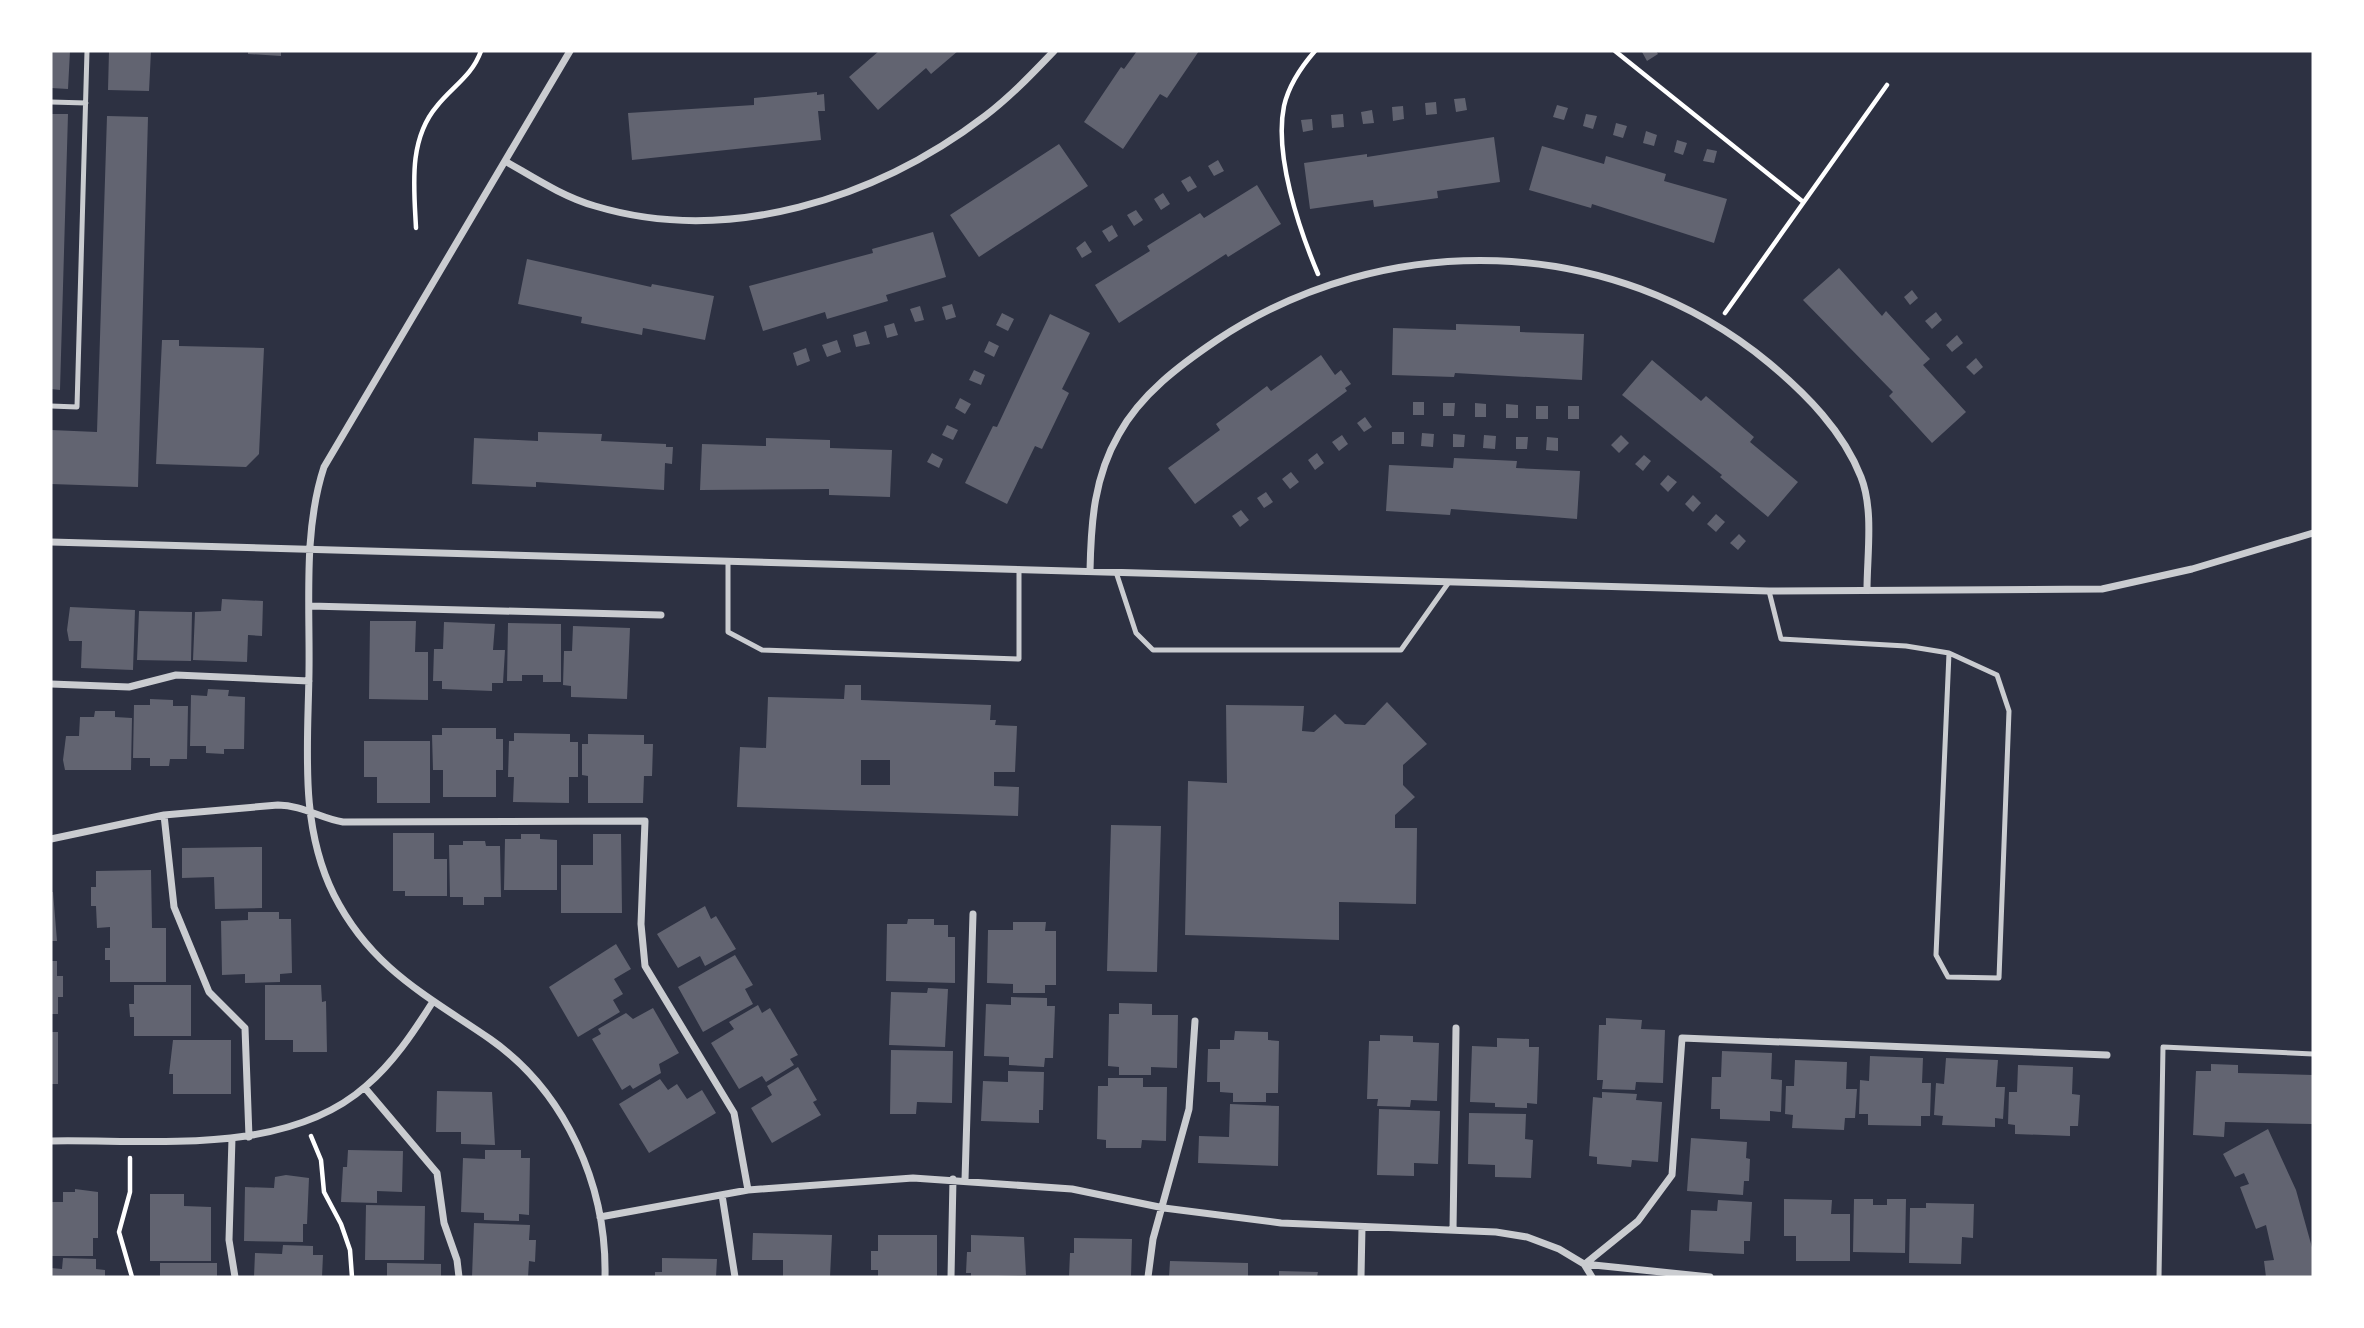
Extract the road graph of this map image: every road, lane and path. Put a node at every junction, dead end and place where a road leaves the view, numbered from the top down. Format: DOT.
graph roads {
  1 [pos="87,51"];
  2 [pos="481,51"];
  3 [pos="570,51"];
  4 [pos="1054,51"];
  5 [pos="1315,51"];
  6 [pos="1615,51"];
  7 [pos="1887,85"];
  8 [pos="51,102"];
  9 [pos="86,103"];
  10 [pos="505,161"];
  11 [pos="1802,201"];
  12 [pos="416,228"];
  13 [pos="1323,286"];
  14 [pos="1717,325"];
  15 [pos="51,406"];
  16 [pos="2313,533"];
  17 [pos="51,542"];
  18 [pos="311,548"];
  19 [pos="728,561"];
  20 [pos="1020,569"];
  21 [pos="1090,571"];
  22 [pos="1116,572"];
  23 [pos="1449,582"];
  24 [pos="1867,590"];
  25 [pos="1769,591"];
  26 [pos="310,606"];
  27 [pos="661,615"];
  28 [pos="1949,653"];
  29 [pos="309,681"];
  30 [pos="51,684"];
  31 [pos="309,810"];
  32 [pos="164,815"];
  33 [pos="51,839"];
  34 [pos="973,914"];
  35 [pos="432,1003"];
  36 [pos="1195,1021"];
  37 [pos="1455,1028"];
  38 [pos="2313,1054"];
  39 [pos="2107,1055"];
  40 [pos="365,1088"];
  41 [pos="303,1123"];
  42 [pos="249,1137"];
  43 [pos="232,1139"];
  44 [pos="129,1140"];
  45 [pos="51,1141"];
  46 [pos="953,1179"];
  47 [pos="965,1180"];
  48 [pos="748,1190"];
  49 [pos="722,1195"];
  50 [pos="1164,1208"];
  51 [pos="600,1217"];
  52 [pos="1362,1227"];
  53 [pos="1453,1230"];
  54 [pos="1584,1264"];
  55 [pos="132,1277"];
  56 [pos="235,1277"];
  57 [pos="352,1277"];
  58 [pos="459,1277"];
  59 [pos="605,1277"];
  60 [pos="736,1277"];
  61 [pos="951,1277"];
  62 [pos="1148,1277"];
  63 [pos="1361,1277"];
  64 [pos="1592,1277"];
  65 [pos="1710,1277"];
  66 [pos="2159,1277"];
  1 -- 9 [label="lane"];
  2 -- 12 [label="path"];
  3 -- 10 [label="street"];
  4 -- 10 [label="street"];
  5 -- 13 [label="path"];
  6 -- 11 [label="path"];
  7 -- 11 [label="path"];
  8 -- 9 [label="lane"];
  9 -- 15 [label="lane"];
  10 -- 18 [label="street"];
  11 -- 14 [label="path"];
  13 -- 14 [label="street"];
  13 -- 21 [label="street"];
  14 -- 24 [label="street"];
  16 -- 24 [label="street"];
  17 -- 18 [label="street"];
  18 -- 19 [label="street"];
  18 -- 26 [label="street"];
  19 -- 20 [label="street"];
  19 -- 20 [label="lane"];
  20 -- 21 [label="street"];
  21 -- 22 [label="street"];
  22 -- 23 [label="street"];
  22 -- 23 [label="lane"];
  23 -- 25 [label="street"];
  24 -- 25 [label="street"];
  25 -- 28 [label="lane"];
  26 -- 27 [label="street"];
  26 -- 29 [label="street"];
  28 -- 28 [label="lane"];
  29 -- 30 [label="street"];
  29 -- 31 [label="street"];
  31 -- 32 [label="street"];
  31 -- 35 [label="street"];
  31 -- 48 [label="street"];
  32 -- 33 [label="street"];
  32 -- 42 [label="street"];
  34 -- 47 [label="street"];
  35 -- 40 [label="street"];
  35 -- 51 [label="street"];
  36 -- 50 [label="street"];
  37 -- 53 [label="street"];
  38 -- 66 [label="lane"];
  39 -- 54 [label="street"];
  40 -- 41 [label="street"];
  40 -- 58 [label="street"];
  41 -- 42 [label="street"];
  41 -- 57 [label="path"];
  42 -- 43 [label="street"];
  43 -- 44 [label="street"];
  43 -- 56 [label="street"];
  44 -- 45 [label="street"];
  44 -- 55 [label="path"];
  46 -- 47 [label="street"];
  46 -- 48 [label="street"];
  46 -- 61 [label="street"];
  47 -- 50 [label="street"];
  48 -- 49 [label="street"];
  49 -- 51 [label="street"];
  49 -- 60 [label="street"];
  50 -- 52 [label="street"];
  50 -- 62 [label="street"];
  51 -- 59 [label="street"];
  52 -- 53 [label="street"];
  52 -- 63 [label="street"];
  53 -- 54 [label="street"];
  54 -- 64 [label="street"];
  54 -- 65 [label="street"];
}
